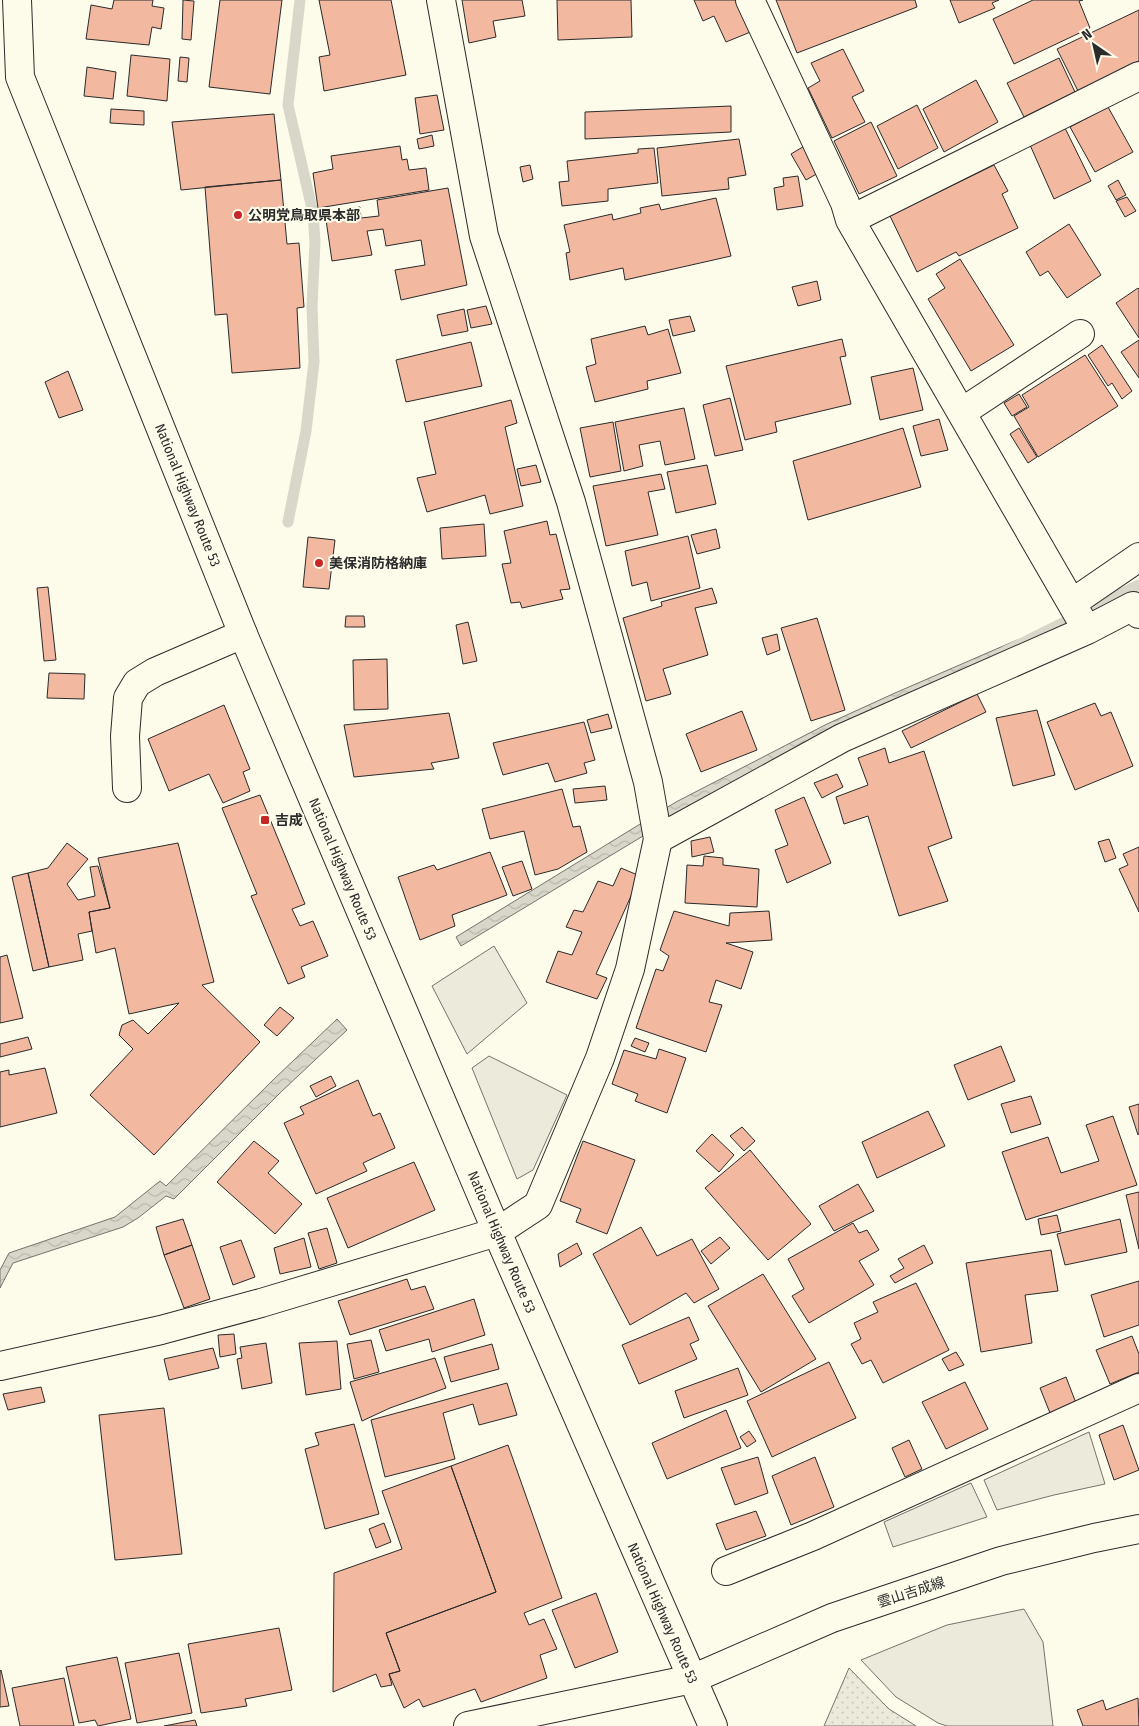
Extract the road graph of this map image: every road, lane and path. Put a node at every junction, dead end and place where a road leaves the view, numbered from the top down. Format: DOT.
graph roads {
  1 [pos="17,0"];
  2 [pos="441,0"];
  3 [pos="750,0"];
  4 [pos="1139,76"];
  5 [pos="850,220"];
  6 [pos="1080,334"];
  7 [pos="962,412"];
  8 [pos="1139,557"];
  9 [pos="1072,603"];
  10 [pos="1139,614"];
  11 [pos="1088,630"];
  12 [pos="243,634"];
  13 [pos="127,788"];
  14 [pos="658,839"];
  15 [pos="497,1232"];
  16 [pos="0,1366"];
  17 [pos="1139,1388"];
  18 [pos="1139,1529"];
  19 [pos="726,1571"];
  20 [pos="692,1679"];
  21 [pos="468,1726"];
  22 [pos="713,1726"];
  1 -- 12 [label="main road, National Highway Route 53"];
  2 -- 14 [label="main road"];
  3 -- 5 [label="main road"];
  4 -- 5 [label="main road"];
  5 -- 7 [label="main road"];
  6 -- 7 [label="main road"];
  7 -- 9 [label="main road"];
  8 -- 9 [label="main road"];
  9 -- 11 [label="main road"];
  10 -- 11 [label="main road"];
  11 -- 14 [label="main road"];
  12 -- 13 [label="main road"];
  12 -- 15 [label="main road, National Highway Route 53"];
  14 -- 15 [label="main road"];
  15 -- 16 [label="main road"];
  15 -- 20 [label="main road, National Highway Route 53"];
  17 -- 19 [label="main road"];
  18 -- 20 [label="main road, 雲山吉成線"];
  20 -- 21 [label="main road, 雲山吉成線"];
  20 -- 22 [label="main road, National Highway Route 53"];
}
